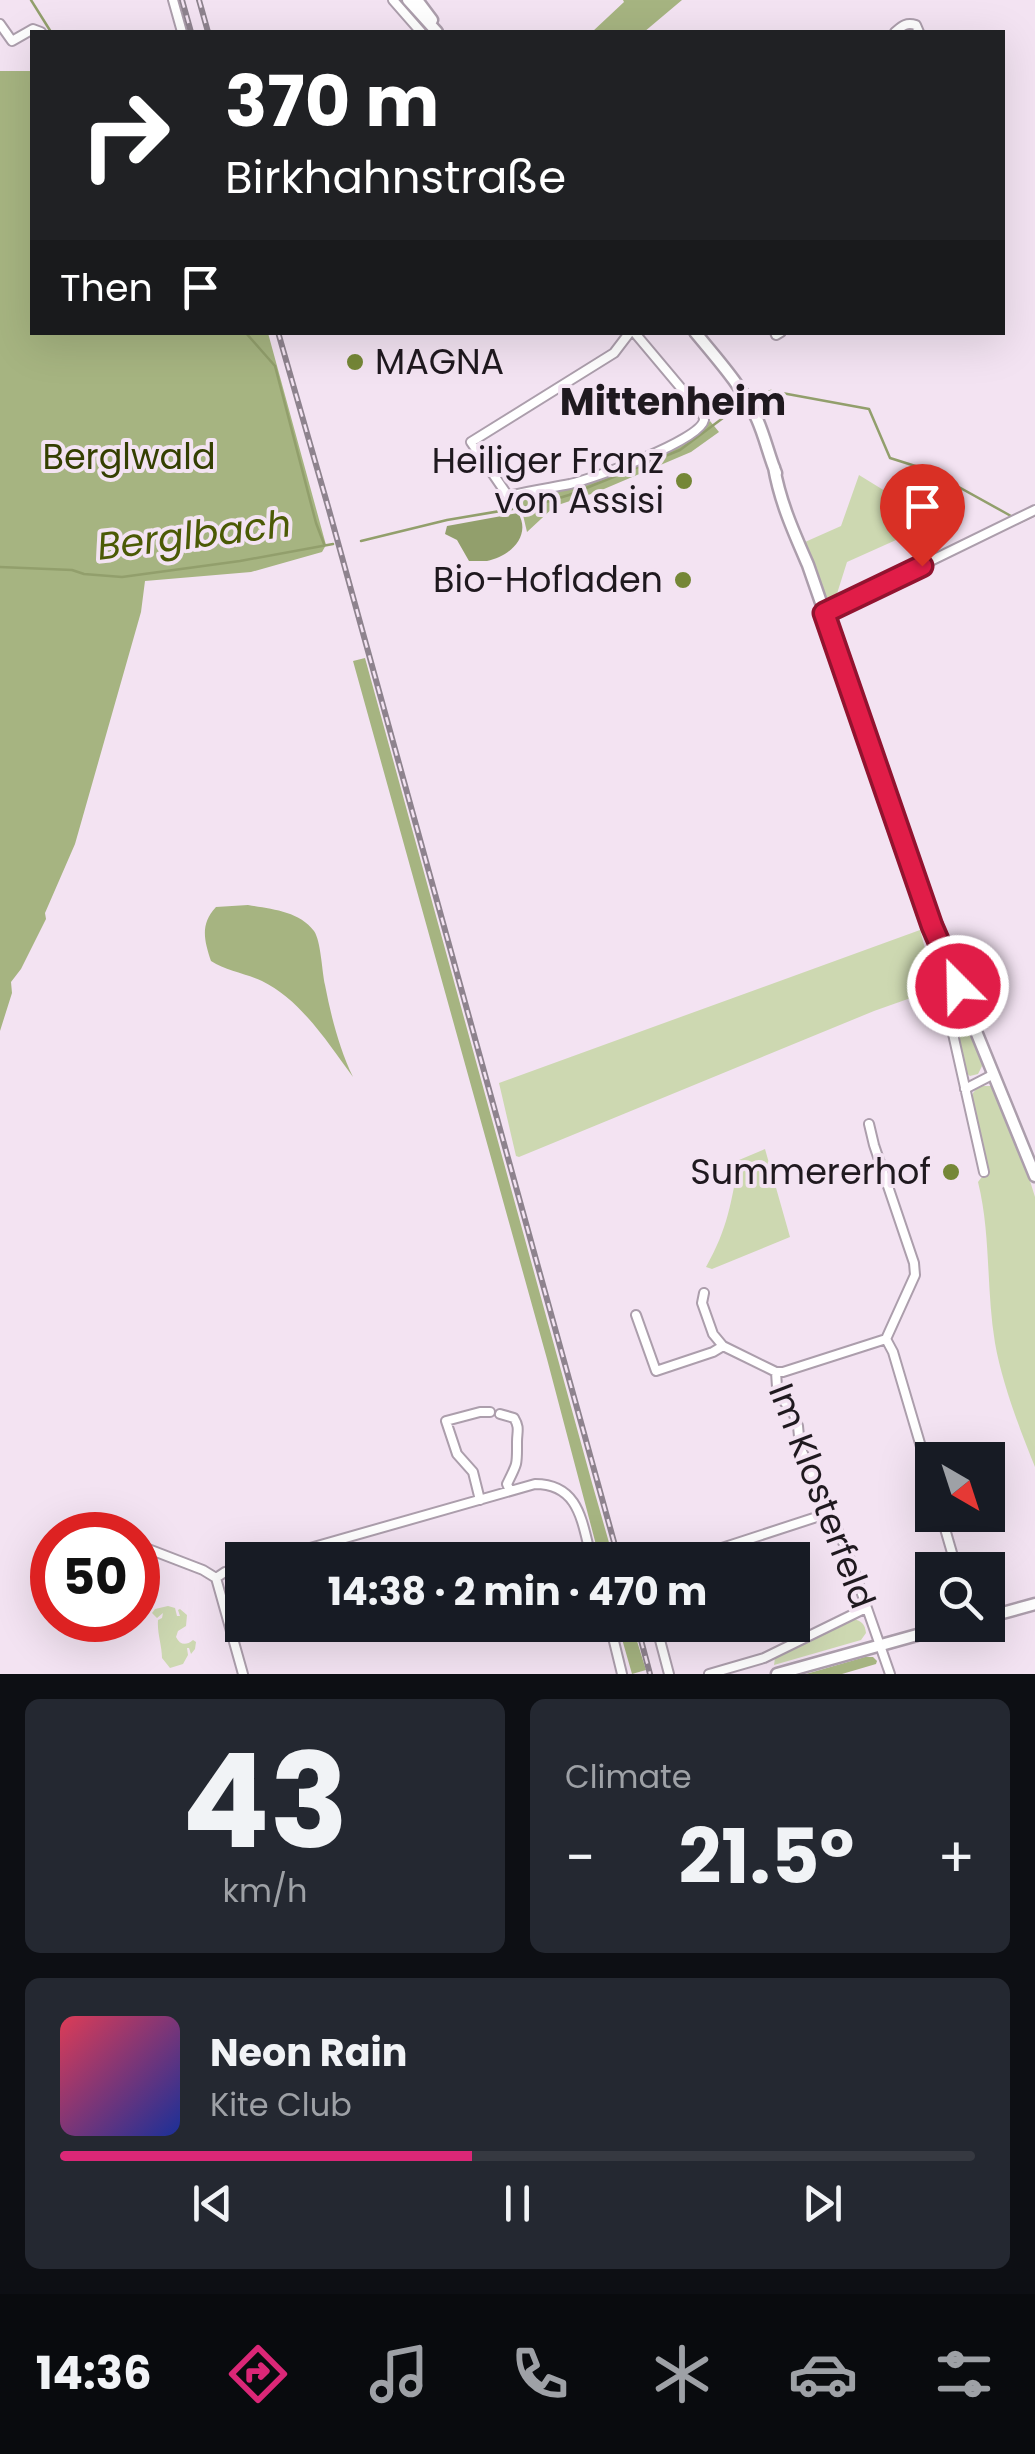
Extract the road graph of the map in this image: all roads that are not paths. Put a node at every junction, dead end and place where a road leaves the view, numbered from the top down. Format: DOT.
graph roads {
  1 [pos="172,0"];
  2 [pos="393,0"];
  3 [pos="408,0"];
  4 [pos="417,0"];
  5 [pos="0,24"];
  6 [pos="181,30"];
  7 [pos="419,30"];
  8 [pos="437,30"];
  9 [pos="438,30"];
  10 [pos="897,30"];
  11 [pos="918,30"];
  12 [pos="30,31"];
  13 [pos="629,335"];
  14 [pos="635,335"];
  15 [pos="698,335"];
  16 [pos="472,442"];
  17 [pos="473,459"];
  18 [pos="1035,510"];
  19 [pos="824,613"];
  20 [pos="931,962"];
  21 [pos="994,1074"];
  22 [pos="965,1088"];
  23 [pos="869,1124"];
  24 [pos="984,1172"];
  25 [pos="1035,1176"];
  26 [pos="704,1293"];
  27 [pos="636,1315"];
  28 [pos="886,1339"];
  29 [pos="723,1346"];
  30 [pos="776,1372"];
  31 [pos="490,1412"];
  32 [pos="500,1414"];
  33 [pos="920,1442"];
  34 [pos="510,1491"];
  35 [pos="480,1500"];
  36 [pos="830,1513"];
  37 [pos="332,1542"];
  38 [pos="587,1542"];
  39 [pos="741,1542"];
  40 [pos="160,1553"];
  41 [pos="225,1572"];
  42 [pos="216,1578"];
  43 [pos="1035,1604"];
  44 [pos="866,1608"];
  45 [pos="1005,1612"];
  46 [pos="915,1635"];
  47 [pos="614,1642"];
  48 [pos="661,1642"];
  49 [pos="879,1644"];
  50 [pos="243,1674"];
  51 [pos="622,1674"];
  52 [pos="669,1674"];
  53 [pos="708,1674"];
  54 [pos="777,1674"];
  55 [pos="890,1674"];
  1 -- 6 [label="street"];
  2 -- 7 [label="street"];
  3 -- 8 [label="main road"];
  4 -- 9 [label="main road"];
  5 -- 12 [label="street"];
  10 -- 11 [label="street"];
  13 -- 16 [label="street"];
  14 -- 16 [label="street"];
  15 -- 19 [label="main road"];
  16 -- 17 [label="street"];
  18 -- 19 [label="street"];
  19 -- 21 [label="main road"];
  20 -- 22 [label="street"];
  21 -- 22 [label="street"];
  21 -- 25 [label="main road"];
  22 -- 24 [label="street"];
  23 -- 28 [label="street"];
  26 -- 29 [label="street"];
  27 -- 29 [label="street"];
  28 -- 30 [label="street"];
  28 -- 33 [label="street"];
  29 -- 30 [label="street, Im Klosterfeld"];
  30 -- 36 [label="street, Im Klosterfeld"];
  31 -- 35 [label="street"];
  32 -- 34 [label="street"];
  34 -- 35 [label="street"];
  34 -- 38 [label="street"];
  35 -- 37 [label="street"];
  36 -- 39 [label="street"];
  36 -- 44 [label="street, Im Klosterfeld"];
  40 -- 42 [label="street"];
  41 -- 42 [label="street"];
  42 -- 50 [label="street"];
  43 -- 45 [label="main road"];
  44 -- 49 [label="street, Im Klosterfeld"];
  44 -- 53 [label="street"];
  46 -- 49 [label="main road"];
  47 -- 51 [label="street"];
  48 -- 52 [label="street"];
  49 -- 54 [label="main road"];
  49 -- 55 [label="street, Im Klosterfeld"];
}
